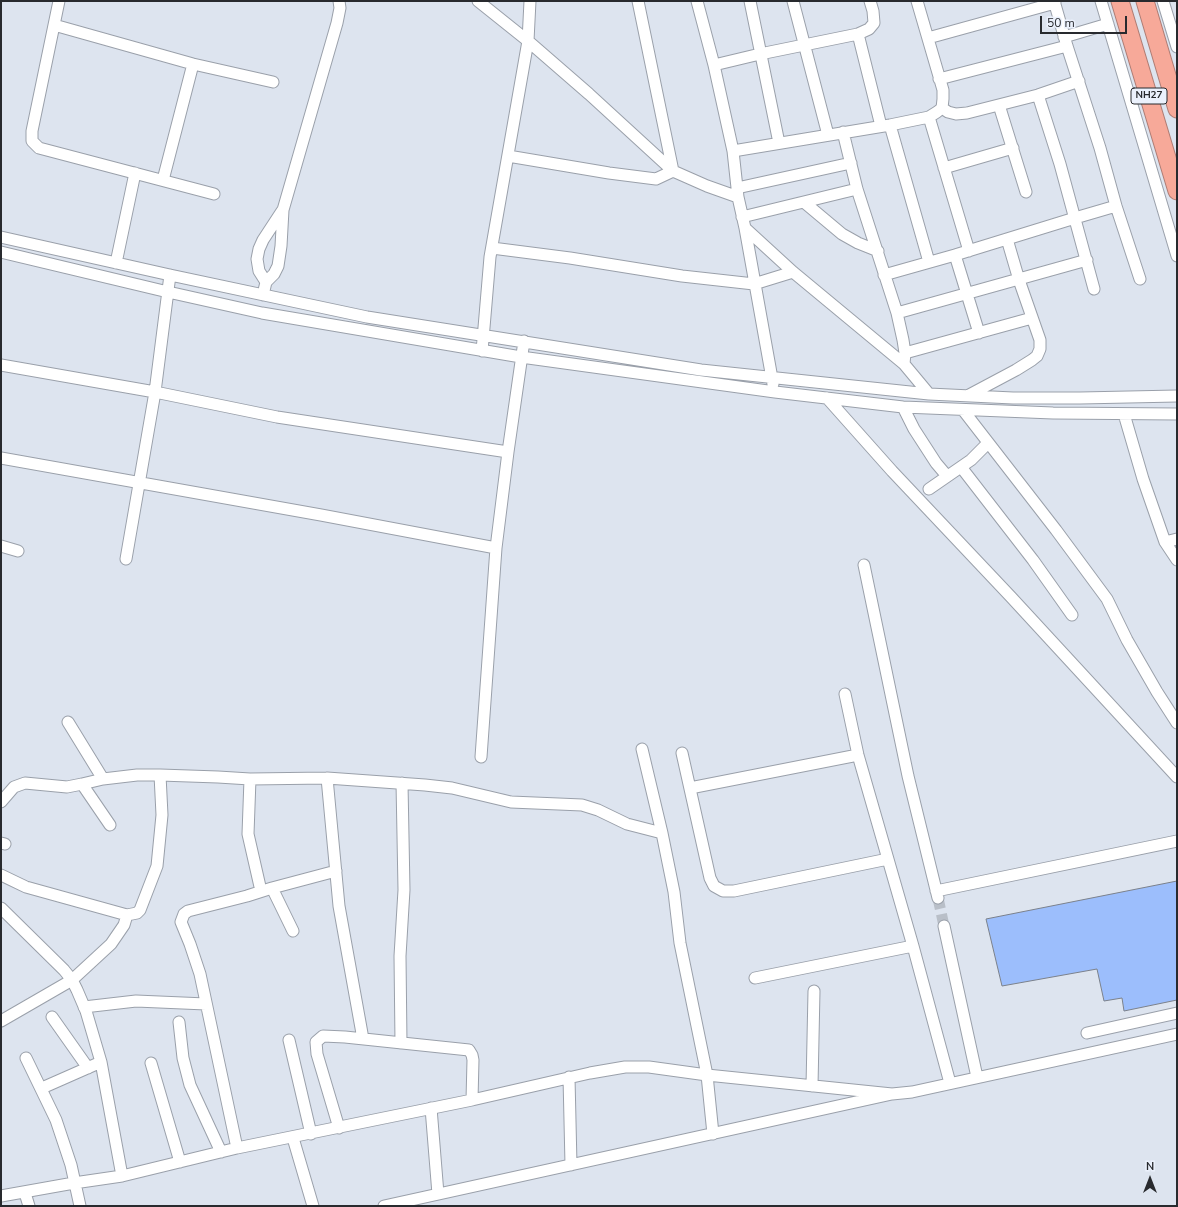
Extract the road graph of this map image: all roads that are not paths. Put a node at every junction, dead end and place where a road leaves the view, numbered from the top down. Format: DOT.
graph roads {
  1 [pos="59,1"];
  2 [pos="338,1"];
  3 [pos="478,1"];
  4 [pos="530,1"];
  5 [pos="638,1"];
  6 [pos="697,1"];
  7 [pos="750,1"];
  8 [pos="793,1"];
  9 [pos="870,1"];
  10 [pos="917,1"];
  11 [pos="1101,1"];
  12 [pos="1120,1"];
  13 [pos="1145,1"];
  14 [pos="1163,1"];
  15 [pos="1055,2"];
  16 [pos="54,24"];
  17 [pos="1108,24"];
  18 [pos="858,34"];
  19 [pos="928,38"];
  20 [pos="528,41"];
  21 [pos="1066,41"];
  22 [pos="805,44"];
  23 [pos="1177,47"];
  24 [pos="760,54"];
  25 [pos="193,64"];
  26 [pos="714,65"];
  27 [pos="939,79"];
  28 [pos="1079,81"];
  29 [pos="273,82"];
  30 [pos="1038,95"];
  31 [pos="999,105"];
  32 [pos="942,108"];
  33 [pos="1177,109"];
  34 [pos="929,117"];
  35 [pos="886,126"];
  36 [pos="843,132"];
  37 [pos="828,135"];
  38 [pos="780,143"];
  39 [pos="1013,148"];
  40 [pos="733,151"];
  41 [pos="508,156"];
  42 [pos="850,163"];
  43 [pos="944,168"];
  44 [pos="674,171"];
  45 [pos="135,173"];
  46 [pos="163,180"];
  47 [pos="857,189"];
  48 [pos="1177,191"];
  49 [pos="738,192"];
  50 [pos="1026,192"];
  51 [pos="214,194"];
  52 [pos="805,203"];
  53 [pos="1116,206"];
  54 [pos="282,210"];
  55 [pos="742,217"];
  56 [pos="1075,218"];
  57 [pos="745,228"];
  58 [pos="1,237"];
  59 [pos="1007,239"];
  60 [pos="492,248"];
  61 [pos="878,251"];
  62 [pos="969,251"];
  63 [pos="1,252"];
  64 [pos="955,256"];
  65 [pos="1177,256"];
  66 [pos="1087,260"];
  67 [pos="929,262"];
  68 [pos="116,263"];
  69 [pos="793,272"];
  70 [pos="170,275"];
  71 [pos="884,276"];
  72 [pos="1140,279"];
  73 [pos="1019,280"];
  74 [pos="266,282"];
  75 [pos="754,284"];
  76 [pos="1094,289"];
  77 [pos="168,292"];
  78 [pos="967,294"];
  79 [pos="263,295"];
  80 [pos="897,313"];
  81 [pos="1032,318"];
  82 [pos="980,333"];
  83 [pos="484,335"];
  84 [pos="524,341"];
  85 [pos="482,351"];
  86 [pos="521,357"];
  87 [pos="905,359"];
  88 [pos="1,365"];
  89 [pos="772,377"];
  90 [pos="155,392"];
  91 [pos="775,392"];
  92 [pos="929,394"];
  93 [pos="966,396"];
  94 [pos="1177,396"];
  95 [pos="828,398"];
  96 [pos="903,407"];
  97 [pos="963,410"];
  98 [pos="1124,414"];
  99 [pos="1177,414"];
  100 [pos="988,443"];
  101 [pos="508,452"];
  102 [pos="1,458"];
  103 [pos="961,467"];
  104 [pos="947,476"];
  105 [pos="139,482"];
  106 [pos="929,489"];
  107 [pos="1177,539"];
  108 [pos="1165,542"];
  109 [pos="1,546"];
  110 [pos="496,548"];
  111 [pos="18,551"];
  112 [pos="126,559"];
  113 [pos="1177,560"];
  114 [pos="864,565"];
  115 [pos="1072,615"];
  116 [pos="845,694"];
  117 [pos="68,722"];
  118 [pos="1177,723"];
  119 [pos="642,749"];
  120 [pos="682,754"];
  121 [pos="858,755"];
  122 [pos="481,757"];
  123 [pos="160,775"];
  124 [pos="1177,777"];
  125 [pos="326,778"];
  126 [pos="103,779"];
  127 [pos="250,779"];
  128 [pos="402,782"];
  129 [pos="82,784"];
  130 [pos="690,788"];
  131 [pos="1,802"];
  132 [pos="110,825"];
  133 [pos="662,832"];
  134 [pos="1177,841"];
  135 [pos="888,859"];
  136 [pos="336,872"];
  137 [pos="1,875"];
  138 [pos="272,888"];
  139 [pos="261,891"];
  140 [pos="1,908"];
  141 [pos="127,915"];
  142 [pos="944,926"];
  143 [pos="293,931"];
  144 [pos="913,946"];
  145 [pos="755,978"];
  146 [pos="72,980"];
  147 [pos="814,991"];
  148 [pos="206,1004"];
  149 [pos="84,1007"];
  150 [pos="1177,1013"];
  151 [pos="52,1017"];
  152 [pos="1,1021"];
  153 [pos="179,1022"];
  154 [pos="1087,1033"];
  155 [pos="1177,1034"];
  156 [pos="363,1039"];
  157 [pos="289,1040"];
  158 [pos="401,1043"];
  159 [pos="26,1058"];
  160 [pos="101,1062"];
  161 [pos="151,1063"];
  162 [pos="88,1068"];
  163 [pos="707,1076"];
  164 [pos="569,1077"];
  165 [pos="977,1077"];
  166 [pos="950,1083"];
  167 [pos="812,1086"];
  168 [pos="42,1088"];
  169 [pos="892,1094"];
  170 [pos="472,1100"];
  171 [pos="431,1108"];
  172 [pos="339,1128"];
  173 [pos="311,1134"];
  174 [pos="713,1134"];
  175 [pos="293,1138"];
  176 [pos="237,1148"];
  177 [pos="221,1152"];
  178 [pos="180,1162"];
  179 [pos="571,1165"];
  180 [pos="122,1176"];
  181 [pos="74,1183"];
  182 [pos="25,1192"];
  183 [pos="438,1194"];
  184 [pos="1,1196"];
  185 [pos="29,1206"];
  186 [pos="80,1206"];
  187 [pos="313,1206"];
  188 [pos="384,1206"];
  1 -- 16 [label="street"];
  2 -- 54 [label="street"];
  3 -- 20 [label="street"];
  4 -- 20 [label="street"];
  5 -- 44 [label="street"];
  6 -- 26 [label="street"];
  7 -- 24 [label="street"];
  8 -- 22 [label="street"];
  9 -- 18 [label="street"];
  10 -- 19 [label="street"];
  11 -- 17 [label="street"];
  12 -- 48 [label="highway, NH27"];
  13 -- 33 [label="highway, NH27"];
  14 -- 23 [label="street"];
  15 -- 19 [label="street"];
  15 -- 21 [label="street"];
  16 -- 25 [label="street"];
  16 -- 45 [label="street"];
  17 -- 21 [label="street"];
  17 -- 65 [label="street"];
  18 -- 22 [label="street"];
  18 -- 35 [label="street"];
  19 -- 27 [label="street"];
  20 -- 41 [label="street"];
  20 -- 44 [label="street"];
  21 -- 27 [label="street"];
  21 -- 28 [label="street"];
  22 -- 24 [label="street"];
  22 -- 37 [label="street"];
  24 -- 26 [label="street"];
  24 -- 38 [label="street"];
  25 -- 29 [label="street"];
  25 -- 46 [label="street"];
  26 -- 40 [label="street"];
  27 -- 32 [label="street"];
  28 -- 30 [label="street"];
  28 -- 53 [label="street"];
  30 -- 31 [label="street"];
  30 -- 56 [label="street"];
  31 -- 32 [label="street"];
  31 -- 39 [label="street"];
  32 -- 34 [label="street"];
  34 -- 35 [label="street"];
  34 -- 43 [label="street"];
  35 -- 36 [label="street"];
  35 -- 67 [label="street"];
  36 -- 37 [label="street"];
  36 -- 42 [label="street"];
  37 -- 38 [label="street"];
  38 -- 40 [label="street"];
  39 -- 43 [label="street"];
  39 -- 50 [label="street"];
  40 -- 49 [label="street"];
  41 -- 44 [label="street"];
  41 -- 60 [label="street"];
  42 -- 47 [label="street"];
  42 -- 49 [label="street"];
  43 -- 62 [label="street"];
  44 -- 49 [label="street"];
  45 -- 46 [label="street"];
  45 -- 68 [label="street"];
  46 -- 51 [label="street"];
  47 -- 52 [label="street"];
  47 -- 61 [label="street"];
  49 -- 55 [label="street"];
  52 -- 55 [label="street"];
  52 -- 61 [label="street"];
  53 -- 56 [label="street"];
  53 -- 72 [label="street"];
  54 -- 74 [label="street"];
  54 -- 74 [label="street"];
  55 -- 57 [label="street"];
  56 -- 59 [label="street"];
  56 -- 66 [label="street"];
  57 -- 69 [label="street"];
  57 -- 75 [label="street"];
  58 -- 68 [label="street"];
  59 -- 62 [label="street"];
  59 -- 73 [label="street"];
  60 -- 75 [label="street"];
  60 -- 83 [label="street"];
  61 -- 71 [label="street"];
  62 -- 64 [label="street"];
  63 -- 77 [label="street"];
  64 -- 67 [label="street"];
  64 -- 78 [label="street"];
  66 -- 73 [label="street"];
  66 -- 76 [label="street"];
  67 -- 71 [label="street"];
  68 -- 70 [label="street"];
  69 -- 75 [label="street"];
  69 -- 87 [label="street"];
  70 -- 77 [label="street"];
  70 -- 79 [label="street"];
  71 -- 80 [label="street"];
  73 -- 78 [label="street"];
  73 -- 81 [label="street"];
  74 -- 79 [label="street"];
  75 -- 89 [label="street"];
  77 -- 85 [label="street"];
  77 -- 90 [label="street"];
  78 -- 80 [label="street"];
  78 -- 82 [label="street"];
  79 -- 83 [label="street"];
  80 -- 87 [label="street"];
  81 -- 82 [label="street"];
  81 -- 93 [label="street"];
  82 -- 87 [label="street"];
  83 -- 84 [label="street"];
  83 -- 85 [label="street"];
  84 -- 86 [label="street"];
  84 -- 89 [label="street"];
  85 -- 86 [label="street"];
  86 -- 91 [label="street"];
  86 -- 101 [label="street"];
  87 -- 92 [label="street"];
  88 -- 90 [label="street"];
  89 -- 91 [label="street"];
  89 -- 92 [label="street"];
  90 -- 101 [label="street"];
  90 -- 105 [label="street"];
  91 -- 95 [label="street"];
  92 -- 93 [label="street"];
  93 -- 94 [label="street"];
  95 -- 96 [label="street"];
  95 -- 124 [label="street"];
  96 -- 97 [label="street"];
  96 -- 104 [label="street"];
  97 -- 98 [label="street"];
  97 -- 100 [label="street"];
  98 -- 99 [label="street"];
  98 -- 108 [label="street"];
  100 -- 103 [label="street"];
  100 -- 118 [label="street"];
  101 -- 110 [label="street"];
  102 -- 105 [label="street"];
  103 -- 104 [label="street"];
  103 -- 115 [label="street"];
  104 -- 106 [label="street"];
  105 -- 110 [label="street"];
  105 -- 112 [label="street"];
  107 -- 108 [label="street"];
  108 -- 113 [label="street"];
  109 -- 111 [label="street"];
  110 -- 122 [label="street"];
  114 -- 134 [label="street"];
  116 -- 121 [label="street"];
  117 -- 126 [label="street"];
  119 -- 133 [label="street"];
  120 -- 130 [label="street"];
  121 -- 130 [label="street"];
  121 -- 135 [label="street"];
  123 -- 126 [label="street"];
  123 -- 127 [label="street"];
  123 -- 141 [label="street"];
  125 -- 127 [label="street"];
  125 -- 128 [label="street"];
  125 -- 136 [label="street"];
  126 -- 129 [label="street"];
  127 -- 139 [label="street"];
  128 -- 133 [label="street"];
  128 -- 158 [label="street"];
  129 -- 131 [label="street"];
  129 -- 132 [label="street"];
  130 -- 135 [label="street"];
  133 -- 163 [label="street"];
  135 -- 144 [label="street"];
  136 -- 138 [label="street"];
  136 -- 156 [label="street"];
  137 -- 141 [label="street"];
  138 -- 139 [label="street"];
  138 -- 143 [label="street"];
  139 -- 148 [label="street"];
  140 -- 146 [label="street"];
  141 -- 146 [label="street"];
  142 -- 165 [label="street"];
  144 -- 145 [label="street"];
  144 -- 166 [label="street"];
  146 -- 149 [label="street"];
  146 -- 152 [label="street"];
  147 -- 167 [label="street"];
  148 -- 149 [label="street"];
  148 -- 176 [label="street"];
  149 -- 160 [label="street"];
  150 -- 154 [label="street"];
  151 -- 162 [label="street"];
  153 -- 177 [label="street"];
  155 -- 165 [label="street"];
  156 -- 158 [label="street"];
  156 -- 172 [label="street"];
  157 -- 173 [label="street"];
  158 -- 170 [label="street"];
  159 -- 168 [label="street"];
  160 -- 162 [label="street"];
  160 -- 180 [label="street"];
  161 -- 178 [label="street"];
  162 -- 168 [label="street"];
  163 -- 164 [label="street"];
  163 -- 167 [label="street"];
  163 -- 174 [label="street"];
  164 -- 170 [label="street"];
  164 -- 179 [label="street"];
  165 -- 166 [label="street"];
  166 -- 169 [label="street"];
  167 -- 169 [label="street"];
  168 -- 181 [label="street"];
  169 -- 174 [label="street"];
  170 -- 171 [label="street"];
  171 -- 172 [label="street"];
  171 -- 183 [label="street"];
  172 -- 173 [label="street"];
  173 -- 175 [label="street"];
  174 -- 179 [label="street"];
  175 -- 176 [label="street"];
  175 -- 187 [label="street"];
  176 -- 177 [label="street"];
  177 -- 178 [label="street"];
  178 -- 180 [label="street"];
  179 -- 183 [label="street"];
  180 -- 181 [label="street"];
  181 -- 182 [label="street"];
  181 -- 186 [label="street"];
  182 -- 184 [label="street"];
  182 -- 185 [label="street"];
  183 -- 188 [label="street"];
}
